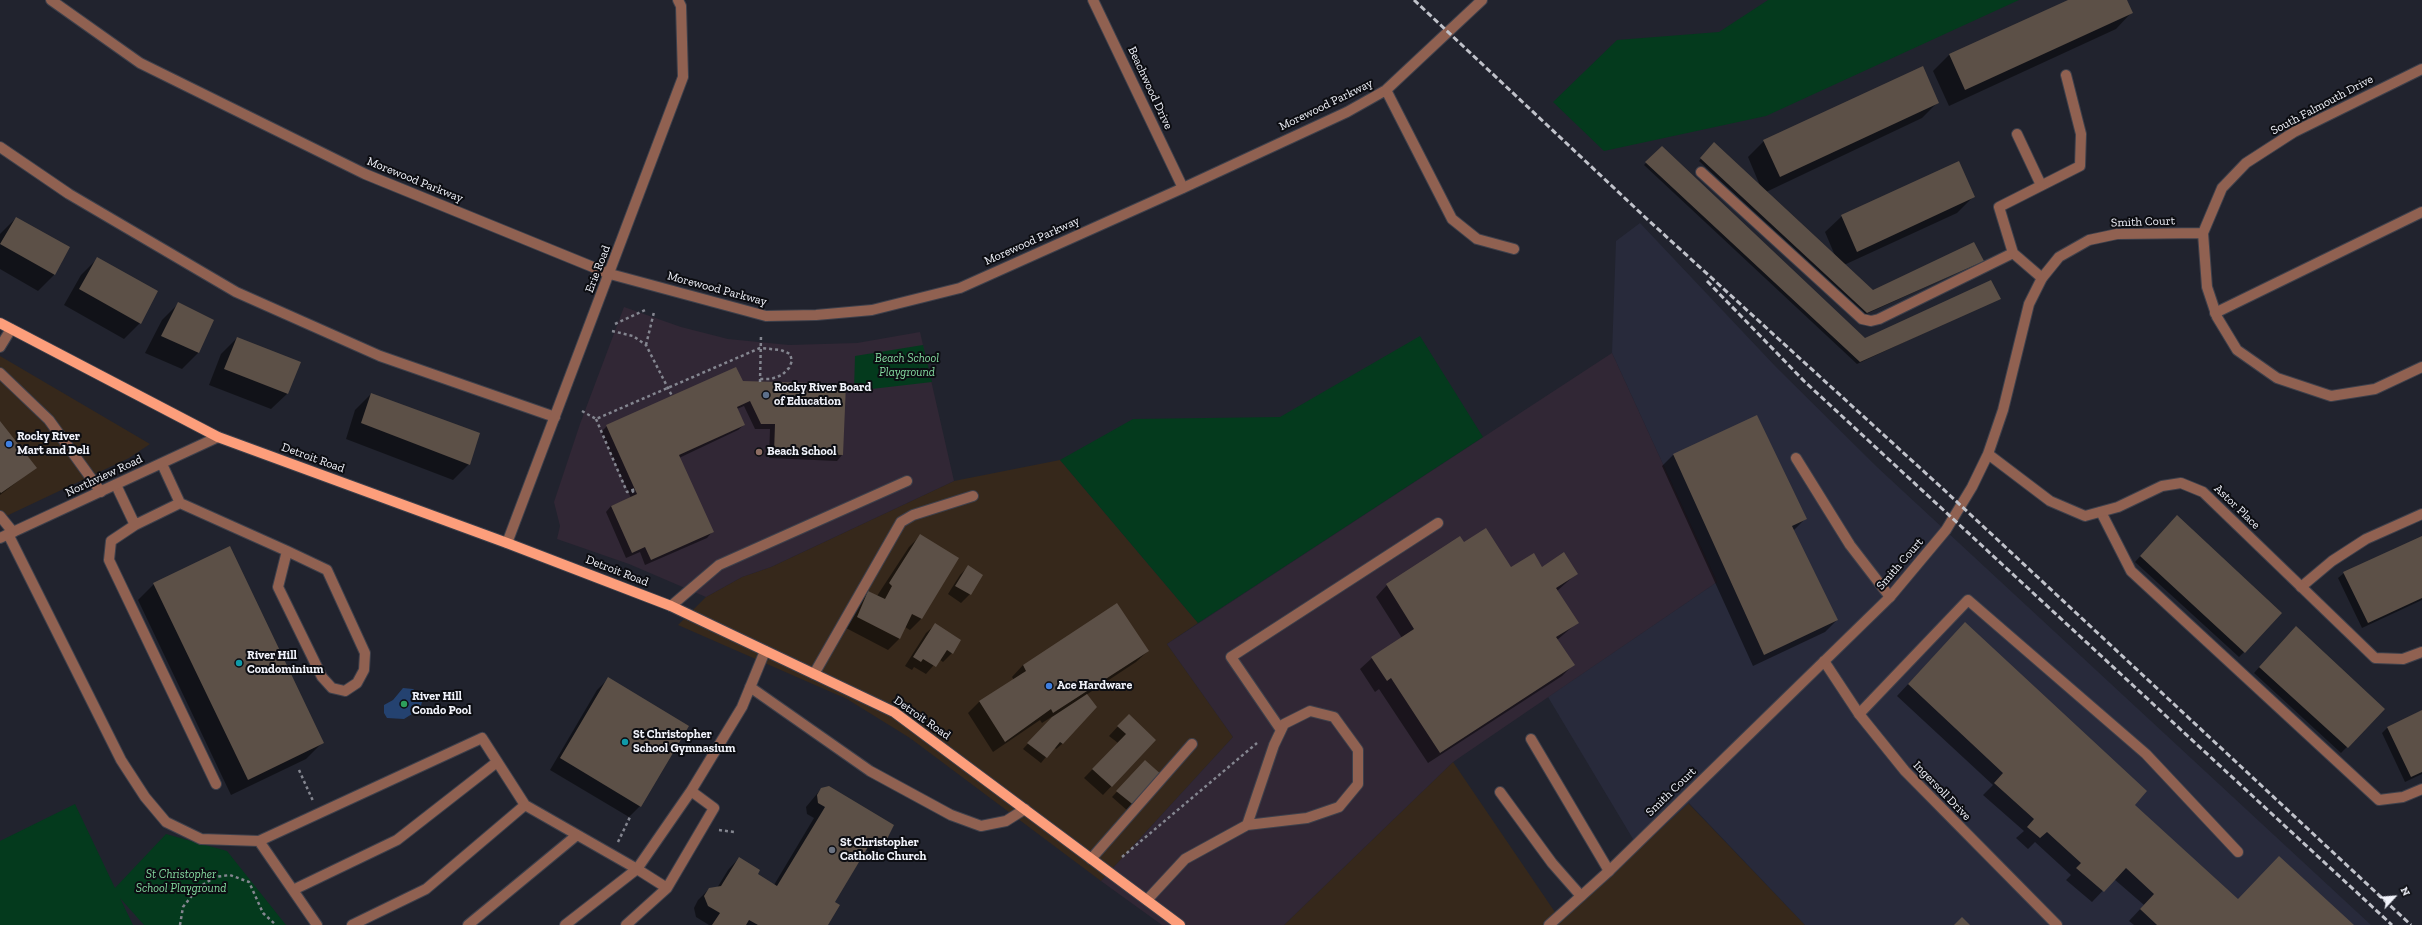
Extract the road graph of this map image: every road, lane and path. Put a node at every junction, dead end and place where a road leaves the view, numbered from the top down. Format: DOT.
graph roads {
  1 [pos="51,0"];
  2 [pos="678,0"];
  3 [pos="1094,0"];
  4 [pos="1482,0"];
  5 [pos="2422,69"];
  6 [pos="2066,75"];
  7 [pos="1386,90"];
  8 [pos="2017,134"];
  9 [pos="0,147"];
  10 [pos="1701,172"];
  11 [pos="2041,186"];
  12 [pos="1183,188"];
  13 [pos="2422,212"];
  14 [pos="2204,233"];
  15 [pos="1514,249"];
  16 [pos="2012,253"];
  17 [pos="610,274"];
  18 [pos="2042,278"];
  19 [pos="645,310"];
  20 [pos="654,312"];
  21 [pos="2215,313"];
  22 [pos="0,323"];
  23 [pos="615,324"];
  24 [pos="11,328"];
  25 [pos="612,332"];
  26 [pos="761,336"];
  27 [pos="646,344"];
  28 [pos="0,348"];
  29 [pos="760,348"];
  30 [pos="2422,367"];
  31 [pos="0,373"];
  32 [pos="669,389"];
  33 [pos="672,396"];
  34 [pos="582,411"];
  35 [pos="555,417"];
  36 [pos="596,419"];
  37 [pos="218,438"];
  38 [pos="1988,454"];
  39 [pos="1796,458"];
  40 [pos="162,464"];
  41 [pos="907,481"];
  42 [pos="116,485"];
  43 [pos="101,492"];
  44 [pos="634,495"];
  45 [pos="973,496"];
  46 [pos="180,503"];
  47 [pos="2101,512"];
  48 [pos="2422,514"];
  49 [pos="0,516"];
  50 [pos="1438,523"];
  51 [pos="135,525"];
  52 [pos="7,535"];
  53 [pos="507,543"];
  54 [pos="287,551"];
  55 [pos="2301,587"];
  56 [pos="1890,597"];
  57 [pos="671,606"];
  58 [pos="765,651"];
  59 [pos="2422,652"];
  60 [pos="1824,661"];
  61 [pos="814,674"];
  62 [pos="750,687"];
  63 [pos="1859,714"];
  64 [pos="1281,730"];
  65 [pos="1531,739"];
  66 [pos="1257,743"];
  67 [pos="1192,744"];
  68 [pos="497,762"];
  69 [pos="299,770"];
  70 [pos="216,784"];
  71 [pos="2422,788"];
  72 [pos="691,791"];
  73 [pos="1500,792"];
  74 [pos="525,805"];
  75 [pos="1025,809"];
  76 [pos="319,814"];
  77 [pos="630,817"];
  78 [pos="1247,825"];
  79 [pos="577,834"];
  80 [pos="260,841"];
  81 [pos="2238,852"];
  82 [pos="612,855"];
  83 [pos="1122,857"];
  84 [pos="1091,859"];
  85 [pos="637,869"];
  86 [pos="1609,871"];
  87 [pos="667,888"];
  88 [pos="293,890"];
  89 [pos="1581,896"];
  90 [pos="1147,900"];
  91 [pos="180,925"];
  92 [pos="276,925"];
  93 [pos="317,925"];
  94 [pos="352,925"];
  95 [pos="468,925"];
  96 [pos="565,925"];
  97 [pos="626,925"];
  98 [pos="1180,925"];
  99 [pos="1549,925"];
  100 [pos="2057,925"];
  1 -- 17 [label="street, Morewood Parkway"];
  2 -- 17 [label="street, Erie Road"];
  3 -- 12 [label="street, Beachwood Drive"];
  4 -- 7 [label="street, Morewood Parkway"];
  5 -- 14 [label="street, South Falmouth Drive"];
  6 -- 11 [label="street"];
  7 -- 12 [label="street, Morewood Parkway"];
  7 -- 15 [label="street"];
  8 -- 11 [label="street"];
  9 -- 35 [label="street"];
  10 -- 16 [label="street"];
  11 -- 16 [label="street"];
  12 -- 17 [label="street, Morewood Parkway"];
  13 -- 21 [label="street"];
  14 -- 18 [label="street, Smith Court"];
  14 -- 21 [label="street"];
  16 -- 18 [label="street"];
  17 -- 35 [label="street, Erie Road"];
  18 -- 38 [label="street, Smith Court"];
  19 -- 23 [label="path"];
  20 -- 27 [label="path"];
  21 -- 30 [label="street"];
  22 -- 24 [label="main road, Detroit Road"];
  24 -- 28 [label="street"];
  24 -- 37 [label="main road, Detroit Road"];
  25 -- 27 [label="path"];
  26 -- 29 [label="path"];
  27 -- 32 [label="path"];
  29 -- 29 [label="path"];
  29 -- 32 [label="path"];
  31 -- 43 [label="street"];
  32 -- 33 [label="path"];
  32 -- 36 [label="path"];
  34 -- 36 [label="path"];
  35 -- 53 [label="street, Erie Road"];
  36 -- 44 [label="path"];
  37 -- 40 [label="street, Northview Road"];
  37 -- 53 [label="main road, Detroit Road"];
  38 -- 47 [label="street, Astor Place"];
  38 -- 56 [label="street, Smith Court"];
  39 -- 56 [label="street"];
  40 -- 42 [label="street, Northview Road"];
  40 -- 46 [label="street"];
  41 -- 57 [label="street"];
  42 -- 43 [label="street, Northview Road"];
  42 -- 51 [label="street"];
  43 -- 52 [label="street, Northview Road"];
  45 -- 61 [label="street"];
  46 -- 51 [label="street"];
  46 -- 54 [label="street"];
  47 -- 55 [label="street, Astor Place"];
  47 -- 71 [label="street"];
  48 -- 55 [label="street"];
  49 -- 52 [label="street"];
  50 -- 64 [label="street"];
  51 -- 70 [label="street"];
  52 -- 80 [label="street"];
  53 -- 57 [label="main road, Detroit Road"];
  54 -- 54 [label="street"];
  55 -- 59 [label="street, Astor Place"];
  56 -- 60 [label="street, Smith Court"];
  57 -- 58 [label="main road, Detroit Road"];
  58 -- 61 [label="main road, Detroit Road"];
  58 -- 62 [label="street"];
  60 -- 63 [label="street, Ingersoll Drive"];
  60 -- 86 [label="street, Smith Court"];
  61 -- 75 [label="main road, Detroit Road"];
  62 -- 72 [label="street"];
  62 -- 75 [label="street"];
  63 -- 81 [label="street"];
  63 -- 100 [label="street, Ingersoll Drive"];
  64 -- 78 [label="street"];
  64 -- 78 [label="street"];
  65 -- 86 [label="street"];
  66 -- 83 [label="path"];
  67 -- 84 [label="street"];
  68 -- 74 [label="street"];
  68 -- 76 [label="street"];
  68 -- 88 [label="street"];
  69 -- 76 [label="path"];
  72 -- 85 [label="street"];
  72 -- 87 [label="street"];
  73 -- 89 [label="street"];
  74 -- 79 [label="street"];
  74 -- 94 [label="street"];
  75 -- 84 [label="main road, Detroit Road"];
  76 -- 80 [label="street"];
  77 -- 82 [label="path"];
  78 -- 90 [label="street"];
  79 -- 82 [label="street"];
  79 -- 95 [label="street"];
  80 -- 88 [label="street"];
  82 -- 85 [label="street"];
  84 -- 90 [label="main road, Detroit Road"];
  85 -- 87 [label="street"];
  85 -- 96 [label="street"];
  86 -- 89 [label="street, Smith Court"];
  87 -- 97 [label="street"];
  88 -- 93 [label="street"];
  89 -- 99 [label="street, Smith Court"];
  90 -- 98 [label="main road, Detroit Road"];
  91 -- 92 [label="path"];
}
